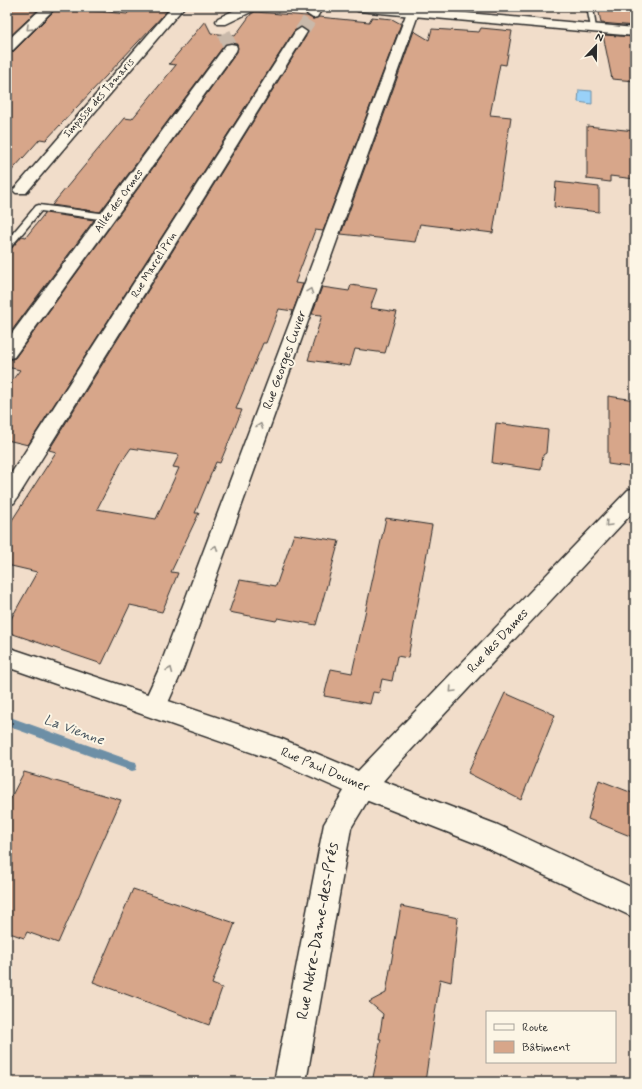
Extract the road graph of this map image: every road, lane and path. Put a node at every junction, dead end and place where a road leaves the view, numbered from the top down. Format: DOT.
graph roads {
  1 [pos="50,7"];
  2 [pos="178,7"];
  3 [pos="215,7"];
  4 [pos="251,7"];
  5 [pos="358,7"];
  6 [pos="590,7"];
  7 [pos="413,12"];
  8 [pos="594,28"];
  9 [pos="301,32"];
  10 [pos="635,32"];
  11 [pos="7,48"];
  12 [pos="231,48"];
  13 [pos="21,190"];
  14 [pos="107,218"];
  15 [pos="7,246"];
  16 [pos="7,354"];
  17 [pos="635,496"];
  18 [pos="7,497"];
  19 [pos="7,657"];
  20 [pos="154,706"];
  21 [pos="362,786"];
  22 [pos="635,904"];
  23 [pos="290,1082"];
  1 -- 11 [label="street, one-way"];
  2 -- 13 [label="street, Impasse des Tamaris"];
  3 -- 4 [label="street"];
  5 -- 7 [label="street"];
  6 -- 8 [label="lane"];
  7 -- 8 [label="street"];
  20 -- 7 [label="street, Rue Georges Cuvier, one-way"];
  8 -- 10 [label="street"];
  9 -- 18 [label="street, Rue Marcel Prin"];
  12 -- 14 [label="street, Allée des Ormes"];
  14 -- 15 [label="lane"];
  14 -- 16 [label="street, Allée des Ormes"];
  17 -- 21 [label="street, Rue des Dames, one-way"];
  19 -- 20 [label="street, Rue Paul Doumer"];
  20 -- 21 [label="street, Rue Paul Doumer"];
  21 -- 22 [label="street, Rue Paul Doumer"];
  21 -- 23 [label="street, Rue Notre-Dame-des-Prés"];
}
